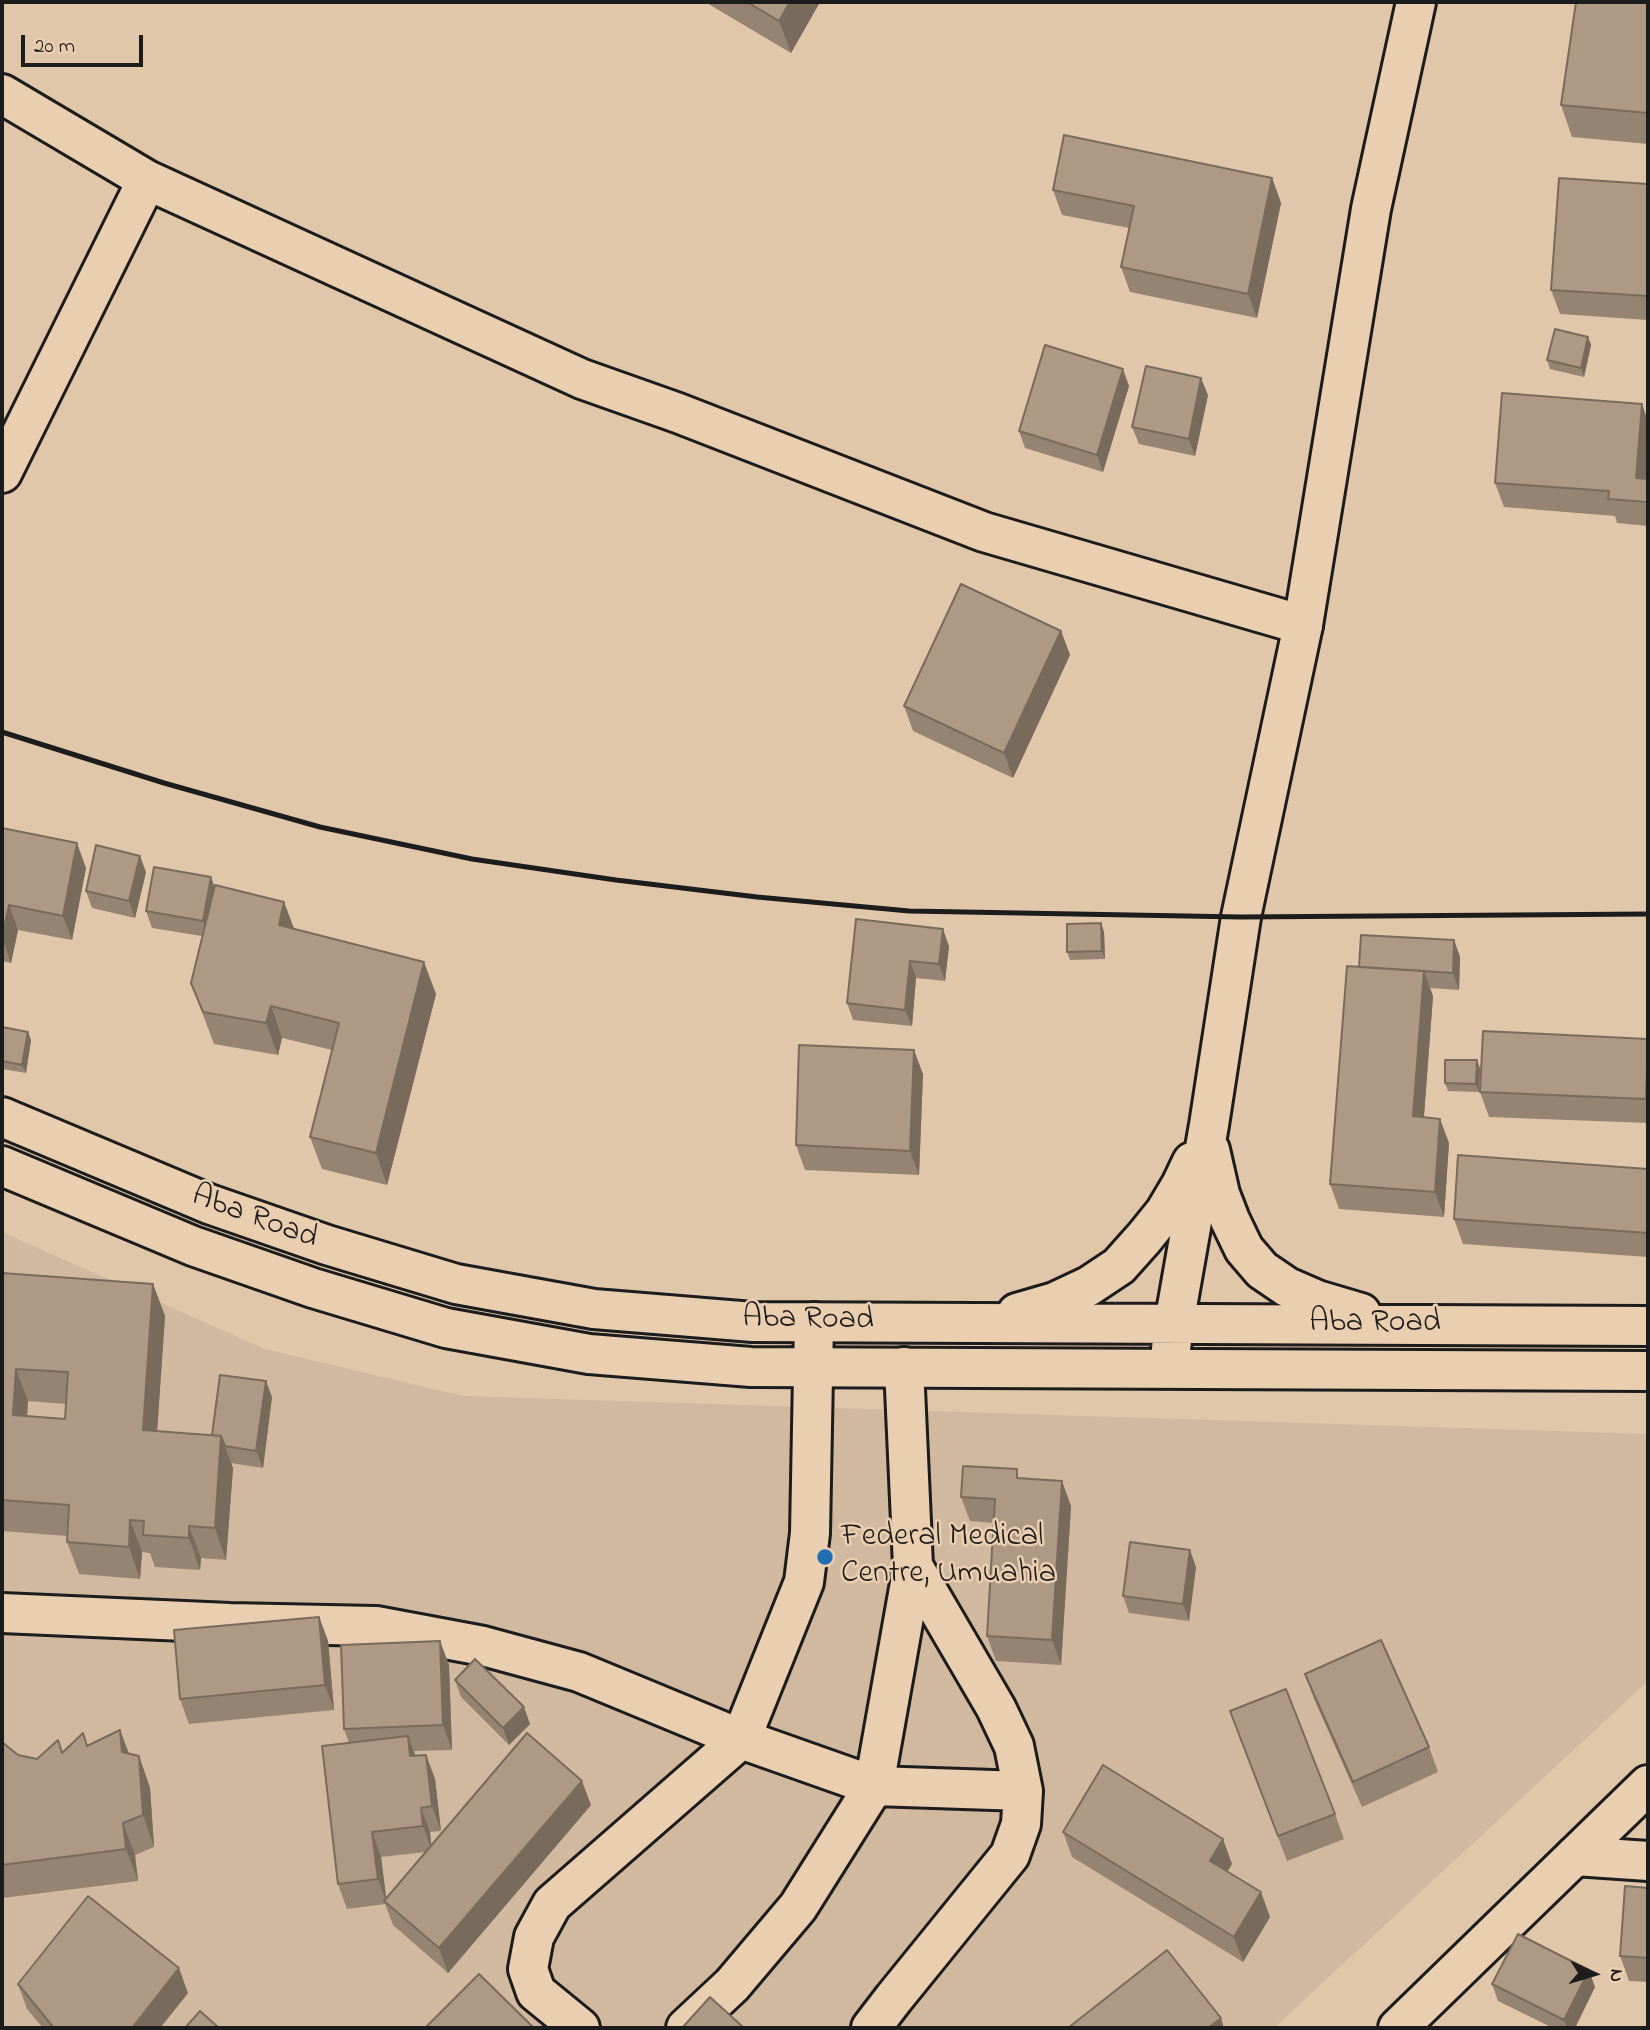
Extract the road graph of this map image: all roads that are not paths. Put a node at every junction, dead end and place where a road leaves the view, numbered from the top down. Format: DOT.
graph roads {
  1 [pos="1416,2"];
  2 [pos="2,94"];
  3 [pos="147,180"];
  4 [pos="2,473"];
  5 [pos="1303,625"];
  6 [pos="2,1117"];
  7 [pos="1208,1130"];
  8 [pos="2,1166"];
  9 [pos="814,1322"];
  10 [pos="978,1323"];
  11 [pos="1174,1324"];
  12 [pos="1418,1325"];
  13 [pos="1648,1326"];
  14 [pos="813,1367"];
  15 [pos="904,1367"];
  16 [pos="1170,1368"];
  17 [pos="1648,1371"];
  18 [pos="914,1566"];
  19 [pos="2,1613"];
  20 [pos="741,1739"];
  21 [pos="1648,1785"];
  22 [pos="874,1786"];
  23 [pos="1023,1791"];
  24 [pos="1575,1856"];
  25 [pos="1648,1861"];
  26 [pos="580,2028"];
  27 [pos="686,2028"];
  28 [pos="871,2028"];
  29 [pos="1398,2028"];
  1 -- 5 [label="main road"];
  2 -- 3 [label="main road"];
  3 -- 4 [label="main road"];
  3 -- 5 [label="main road"];
  5 -- 7 [label="main road"];
  6 -- 9 [label="main road, Aba Road"];
  7 -- 10 [label="main road"];
  7 -- 11 [label="main road"];
  7 -- 12 [label="main road"];
  8 -- 14 [label="main road, Aba Road"];
  9 -- 10 [label="main road, Aba Road"];
  9 -- 14 [label="main road"];
  10 -- 11 [label="main road, Aba Road"];
  11 -- 12 [label="main road, Aba Road"];
  11 -- 16 [label="main road"];
  12 -- 13 [label="main road, Aba Road"];
  14 -- 15 [label="main road, Aba Road"];
  14 -- 20 [label="main road"];
  15 -- 16 [label="main road, Aba Road"];
  15 -- 18 [label="main road"];
  16 -- 17 [label="main road, Aba Road"];
  18 -- 22 [label="main road"];
  18 -- 23 [label="main road"];
  19 -- 20 [label="main road"];
  20 -- 22 [label="main road"];
  20 -- 26 [label="main road"];
  21 -- 24 [label="main road"];
  22 -- 23 [label="main road"];
  22 -- 27 [label="main road"];
  23 -- 28 [label="main road"];
  24 -- 25 [label="main road"];
  24 -- 29 [label="main road"];
}
